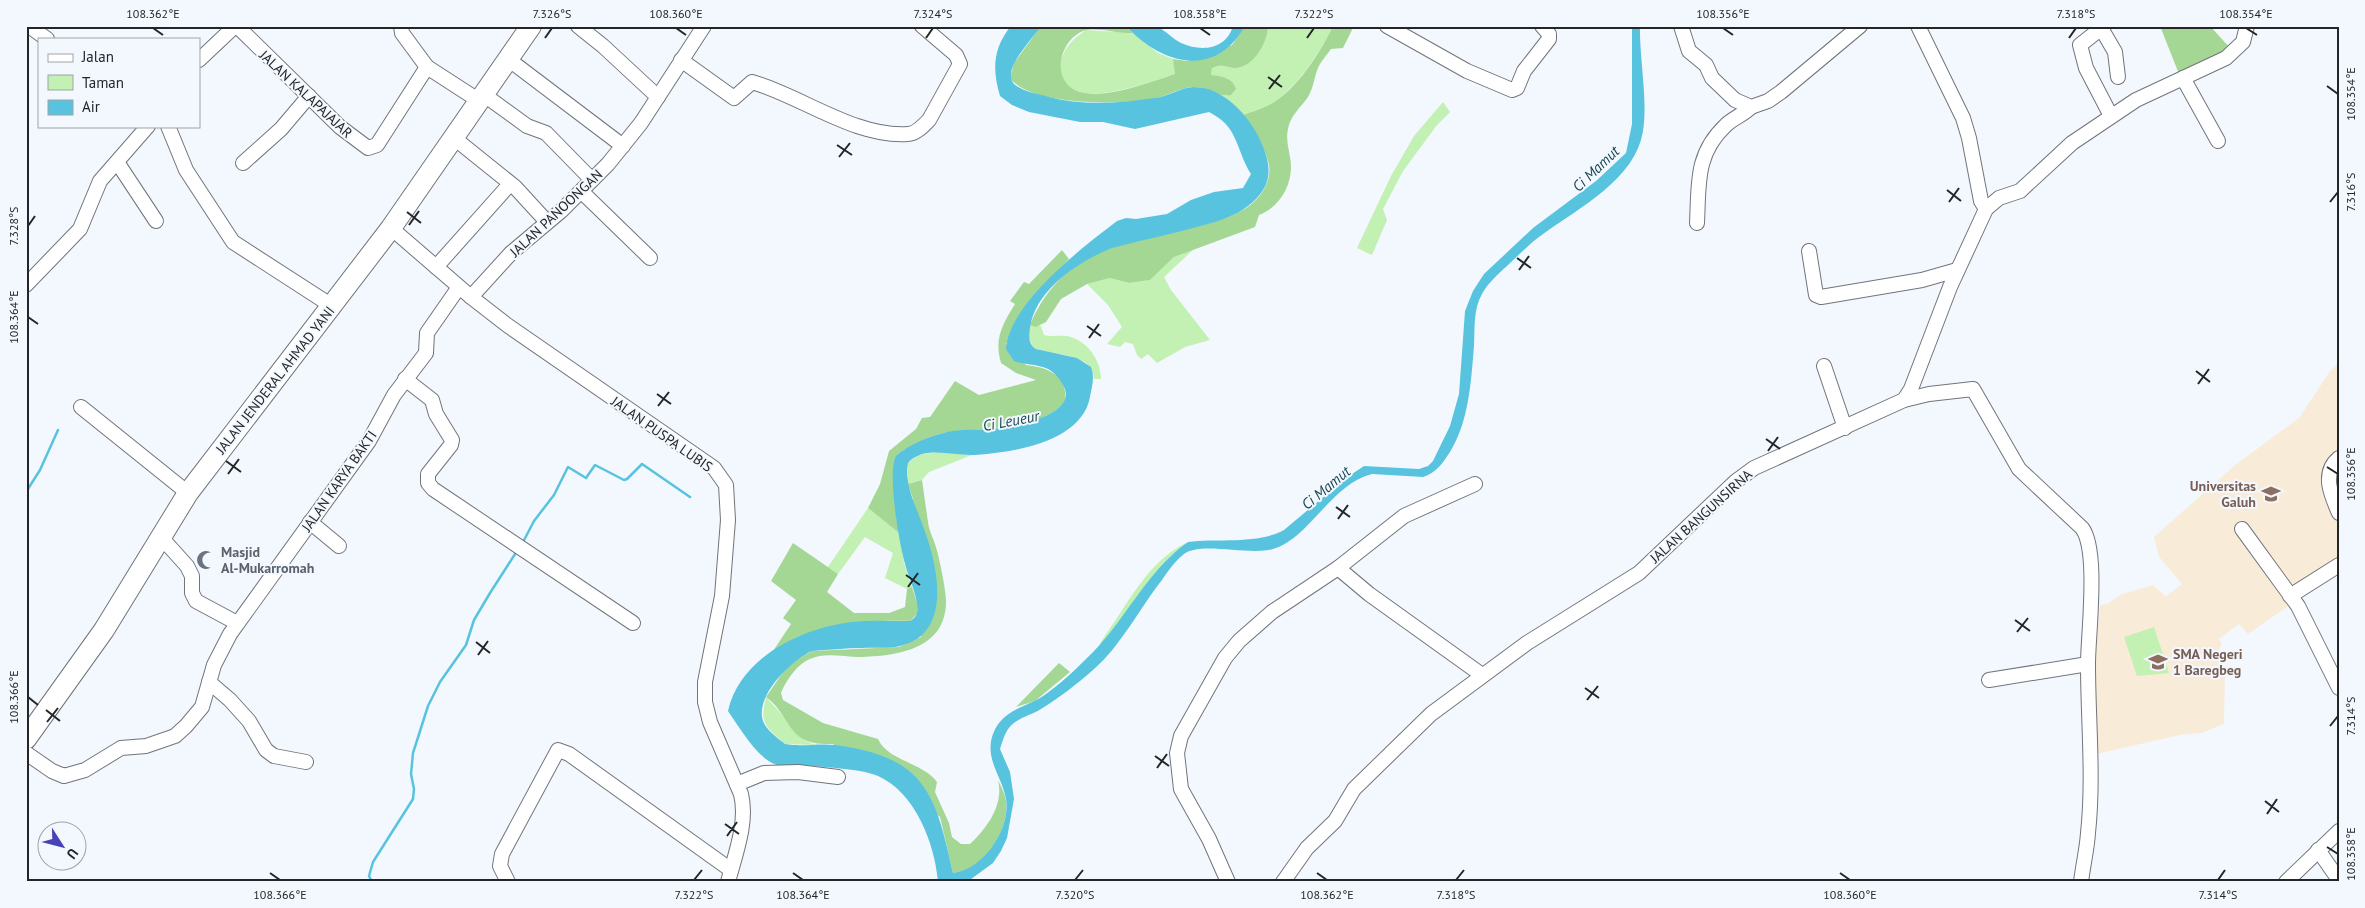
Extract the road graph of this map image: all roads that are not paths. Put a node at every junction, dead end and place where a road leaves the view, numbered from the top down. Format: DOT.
graph roads {
  1 [pos="29,26"];
  2 [pos="236,26"];
  3 [pos="401,26"];
  4 [pos="532,26"];
  5 [pos="578,26"];
  6 [pos="704,26"];
  7 [pos="922,26"];
  8 [pos="1387,26"];
  9 [pos="1542,26"];
  10 [pos="1681,26"];
  11 [pos="1860,26"];
  12 [pos="1918,26"];
  13 [pos="2247,26"];
  14 [pos="2103,27"];
  15 [pos="46,38"];
  16 [pos="200,59"];
  17 [pos="508,59"];
  18 [pos="681,60"];
  19 [pos="427,67"];
  20 [pos="2118,77"];
  21 [pos="2183,78"];
  22 [pos="309,96"];
  23 [pos="481,97"];
  24 [pos="658,97"];
  25 [pos="1751,108"];
  26 [pos="2111,116"];
  27 [pos="146,128"];
  28 [pos="169,128"];
  29 [pos="454,138"];
  30 [pos="2218,141"];
  31 [pos="623,146"];
  32 [pos="117,162"];
  33 [pos="243,163"];
  34 [pos="592,180"];
  35 [pos="510,184"];
  36 [pos="582,192"];
  37 [pos="1986,209"];
  38 [pos="156,221"];
  39 [pos="547,222"];
  40 [pos="1697,223"];
  41 [pos="391,228"];
  42 [pos="1809,251"];
  43 [pos="650,258"];
  44 [pos="436,267"];
  45 [pos="1957,270"];
  46 [pos="26,285"];
  47 [pos="459,287"];
  48 [pos="470,297"];
  49 [pos="332,306"];
  50 [pos="1824,366"];
  51 [pos="405,379"];
  52 [pos="1904,400"];
  53 [pos="81,407"];
  54 [pos="1845,428"];
  55 [pos="2339,458"];
  56 [pos="1475,484"];
  57 [pos="188,494"];
  58 [pos="2339,513"];
  59 [pos="310,522"];
  60 [pos="2242,529"];
  61 [pos="160,536"];
  62 [pos="338,546"];
  63 [pos="2339,565"];
  64 [pos="1338,568"];
  65 [pos="2290,596"];
  66 [pos="237,623"];
  67 [pos="633,623"];
  68 [pos="2088,664"];
  69 [pos="1482,675"];
  70 [pos="1989,680"];
  71 [pos="209,682"];
  72 [pos="2339,688"];
  73 [pos="26,739"];
  74 [pos="26,753"];
  75 [pos="306,762"];
  76 [pos="838,776"];
  77 [pos="737,784"];
  78 [pos="2339,831"];
  79 [pos="2318,850"];
  80 [pos="730,878"];
  81 [pos="2339,880"];
  82 [pos="508,882"];
  83 [pos="1228,882"];
  84 [pos="1283,882"];
  85 [pos="2081,882"];
  86 [pos="2286,882"];
  1 -- 15 [label="street"];
  2 -- 16 [label="street"];
  2 -- 22 [label="street, JALAN KALAPAJAJAR"];
  3 -- 19 [label="street"];
  4 -- 17 [label="highway, JALAN JENDERAL AHMAD YANI"];
  5 -- 24 [label="street"];
  6 -- 18 [label="street, JALAN PANOONGAN"];
  7 -- 18 [label="street"];
  8 -- 9 [label="street"];
  10 -- 25 [label="street"];
  11 -- 25 [label="street"];
  12 -- 37 [label="street"];
  13 -- 21 [label="street"];
  14 -- 20 [label="street"];
  14 -- 26 [label="street"];
  17 -- 23 [label="highway, JALAN JENDERAL AHMAD YANI"];
  17 -- 31 [label="street"];
  18 -- 24 [label="street, JALAN PANOONGAN"];
  19 -- 22 [label="street, JALAN KALAPAJAJAR"];
  19 -- 23 [label="street"];
  21 -- 26 [label="street"];
  21 -- 30 [label="street"];
  22 -- 33 [label="street"];
  23 -- 29 [label="highway, JALAN JENDERAL AHMAD YANI"];
  23 -- 34 [label="street"];
  24 -- 31 [label="street, JALAN PANOONGAN"];
  25 -- 40 [label="street"];
  26 -- 37 [label="street"];
  27 -- 32 [label="street"];
  28 -- 49 [label="street"];
  29 -- 35 [label="street"];
  29 -- 41 [label="highway, JALAN JENDERAL AHMAD YANI"];
  31 -- 34 [label="street, JALAN PANOONGAN"];
  32 -- 38 [label="street"];
  32 -- 46 [label="street"];
  34 -- 36 [label="street, JALAN PANOONGAN"];
  35 -- 39 [label="street"];
  35 -- 44 [label="street"];
  36 -- 39 [label="street, JALAN PANOONGAN"];
  36 -- 43 [label="street"];
  37 -- 45 [label="street"];
  39 -- 48 [label="street, JALAN PANOONGAN"];
  41 -- 44 [label="street, JALAN PUSPA LUBIS"];
  41 -- 49 [label="highway, JALAN JENDERAL AHMAD YANI"];
  42 -- 45 [label="street"];
  44 -- 47 [label="street, JALAN PUSPA LUBIS"];
  45 -- 52 [label="street"];
  47 -- 48 [label="street, JALAN PUSPA LUBIS"];
  47 -- 51 [label="street, JALAN KARYA BAKTI"];
  48 -- 77 [label="street, JALAN PUSPA LUBIS"];
  49 -- 57 [label="highway, JALAN JENDERAL AHMAD YANI"];
  50 -- 54 [label="street"];
  51 -- 59 [label="street, JALAN KARYA BAKTI"];
  51 -- 67 [label="street"];
  52 -- 54 [label="street, JALAN BANGUNSIRNA"];
  52 -- 68 [label="street, JALAN BANGUNSIRNA"];
  53 -- 57 [label="street"];
  54 -- 69 [label="street, JALAN BANGUNSIRNA"];
  55 -- 58 [label="street"];
  56 -- 64 [label="street"];
  57 -- 61 [label="highway, JALAN JENDERAL AHMAD YANI"];
  59 -- 62 [label="street"];
  59 -- 66 [label="street, JALAN KARYA BAKTI"];
  60 -- 65 [label="street"];
  61 -- 66 [label="street"];
  61 -- 73 [label="highway, JALAN JENDERAL AHMAD YANI"];
  63 -- 65 [label="street"];
  64 -- 69 [label="street"];
  64 -- 83 [label="street"];
  65 -- 72 [label="street"];
  66 -- 71 [label="street, JALAN KARYA BAKTI"];
  68 -- 70 [label="street"];
  68 -- 85 [label="street"];
  69 -- 84 [label="street, JALAN BANGUNSIRNA"];
  71 -- 74 [label="street, JALAN KARYA BAKTI"];
  71 -- 75 [label="street"];
  76 -- 77 [label="street"];
  77 -- 80 [label="street, JALAN PUSPA LUBIS"];
  78 -- 79 [label="street"];
  79 -- 81 [label="street"];
  79 -- 86 [label="street"];
  80 -- 82 [label="street"];
}
